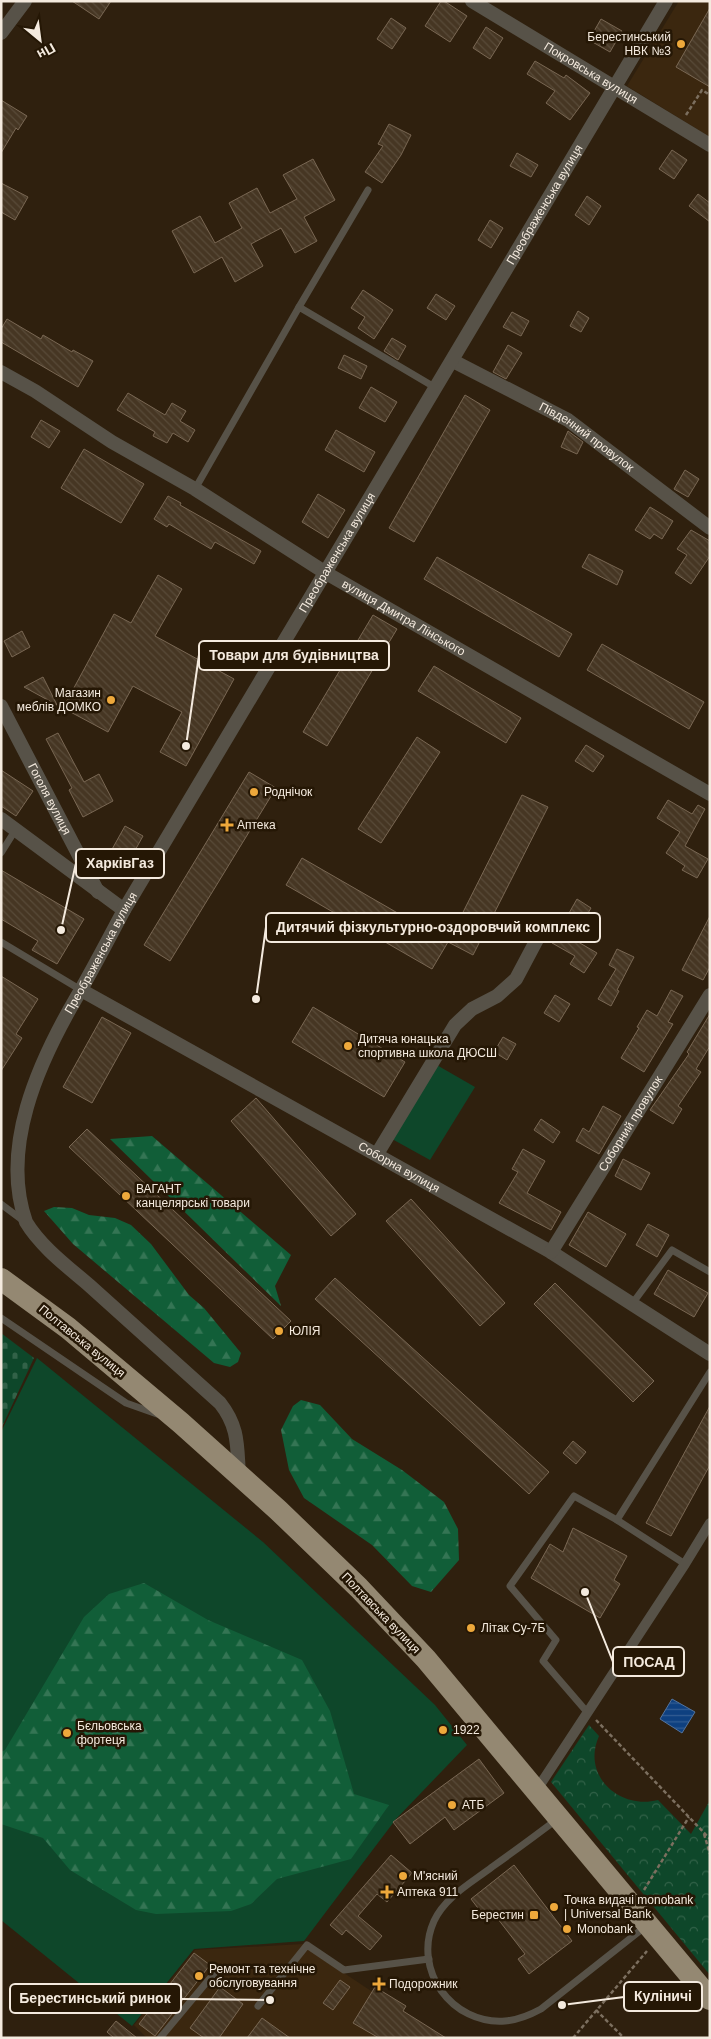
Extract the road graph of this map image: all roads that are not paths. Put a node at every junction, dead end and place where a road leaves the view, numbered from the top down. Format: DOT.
graph roads {
  1 [pos="24,1"];
  2 [pos="472,1"];
  3 [pos="666,1"];
  4 [pos="1,34"];
  5 [pos="615,89"];
  6 [pos="710,145"];
  7 [pos="368,190"];
  8 [pos="300,307"];
  9 [pos="453,361"];
  10 [pos="1,372"];
  11 [pos="436,388"];
  12 [pos="194,489"];
  13 [pos="710,528"];
  14 [pos="326,572"];
  15 [pos="1,706"];
  16 [pos="710,794"];
  17 [pos="1,819"];
  18 [pos="16,828"];
  19 [pos="1,853"];
  20 [pos="98,892"];
  21 [pos="124,910"];
  22 [pos="542,930"];
  23 [pos="1,942"];
  24 [pos="81,990"];
  25 [pos="710,995"];
  26 [pos="377,1154"];
  27 [pos="1,1204"];
  28 [pos="27,1224"];
  29 [pos="551,1252"];
  30 [pos="710,1272"];
  31 [pos="1,1279"];
  32 [pos="632,1304"];
  33 [pos="1,1318"];
  34 [pos="710,1354"];
  35 [pos="710,1372"];
  36 [pos="181,1423"];
  37 [pos="239,1475"];
  38 [pos="617,1520"];
  39 [pos="710,1523"];
  40 [pos="685,1564"];
  41 [pos="588,1712"];
  42 [pos="536,1791"];
  43 [pos="558,1818"];
  44 [pos="646,1924"];
  45 [pos="429,1959"];
  46 [pos="216,1971"];
  47 [pos="710,1999"];
  48 [pos="258,2006"];
  49 [pos="160,2038"];
  1 -- 4 [label="street"];
  2 -- 5 [label="street, Покровська вулиця"];
  3 -- 5 [label="street, Преображенська вулиця"];
  5 -- 6 [label="street, Покровська вулиця"];
  5 -- 9 [label="street, Преображенська вулиця"];
  7 -- 8 [label="lane"];
  8 -- 11 [label="lane"];
  8 -- 12 [label="lane"];
  9 -- 11 [label="street, Преображенська вулиця"];
  9 -- 13 [label="street, Південний провулок"];
  10 -- 12 [label="street, вулиця Дмитра Лінського"];
  11 -- 14 [label="street, Преображенська вулиця"];
  12 -- 14 [label="street, вулиця Дмитра Лінського"];
  14 -- 16 [label="street, вулиця Дмитра Лінського"];
  14 -- 21 [label="street, Преображенська вулиця"];
  15 -- 20 [label="street, Гоголя вулиця"];
  17 -- 18 [label="street"];
  18 -- 19 [label="lane"];
  18 -- 20 [label="street"];
  20 -- 21 [label="street"];
  21 -- 24 [label="street, Преображенська вулиця"];
  22 -- 26 [label="street"];
  23 -- 24 [label="lane"];
  24 -- 26 [label="street, Соборна вулиця"];
  24 -- 28 [label="street, Преображенська вулиця"];
  25 -- 29 [label="street, Соборний провулок"];
  26 -- 29 [label="street, Соборна вулиця"];
  27 -- 28 [label="lane"];
  28 -- 37 [label="street, Преображенська вулиця"];
  29 -- 32 [label="street, Соборна вулиця"];
  30 -- 32 [label="lane"];
  31 -- 36 [label="highway, Полтавська вулиця"];
  32 -- 34 [label="street, Соборна вулиця"];
  33 -- 36 [label="lane"];
  35 -- 38 [label="lane"];
  36 -- 37 [label="highway, Полтавська вулиця"];
  37 -- 42 [label="highway, Полтавська вулиця"];
  38 -- 40 [label="lane"];
  38 -- 41 [label="lane"];
  39 -- 40 [label="street"];
  40 -- 41 [label="street"];
  41 -- 42 [label="street"];
  42 -- 43 [label="highway, Полтавська вулиця"];
  43 -- 44 [label="highway, Полтавська вулиця"];
  43 -- 45 [label="lane"];
  44 -- 45 [label="lane"];
  44 -- 47 [label="highway, Полтавська вулиця"];
  45 -- 48 [label="lane"];
  46 -- 49 [label="lane"];
}
